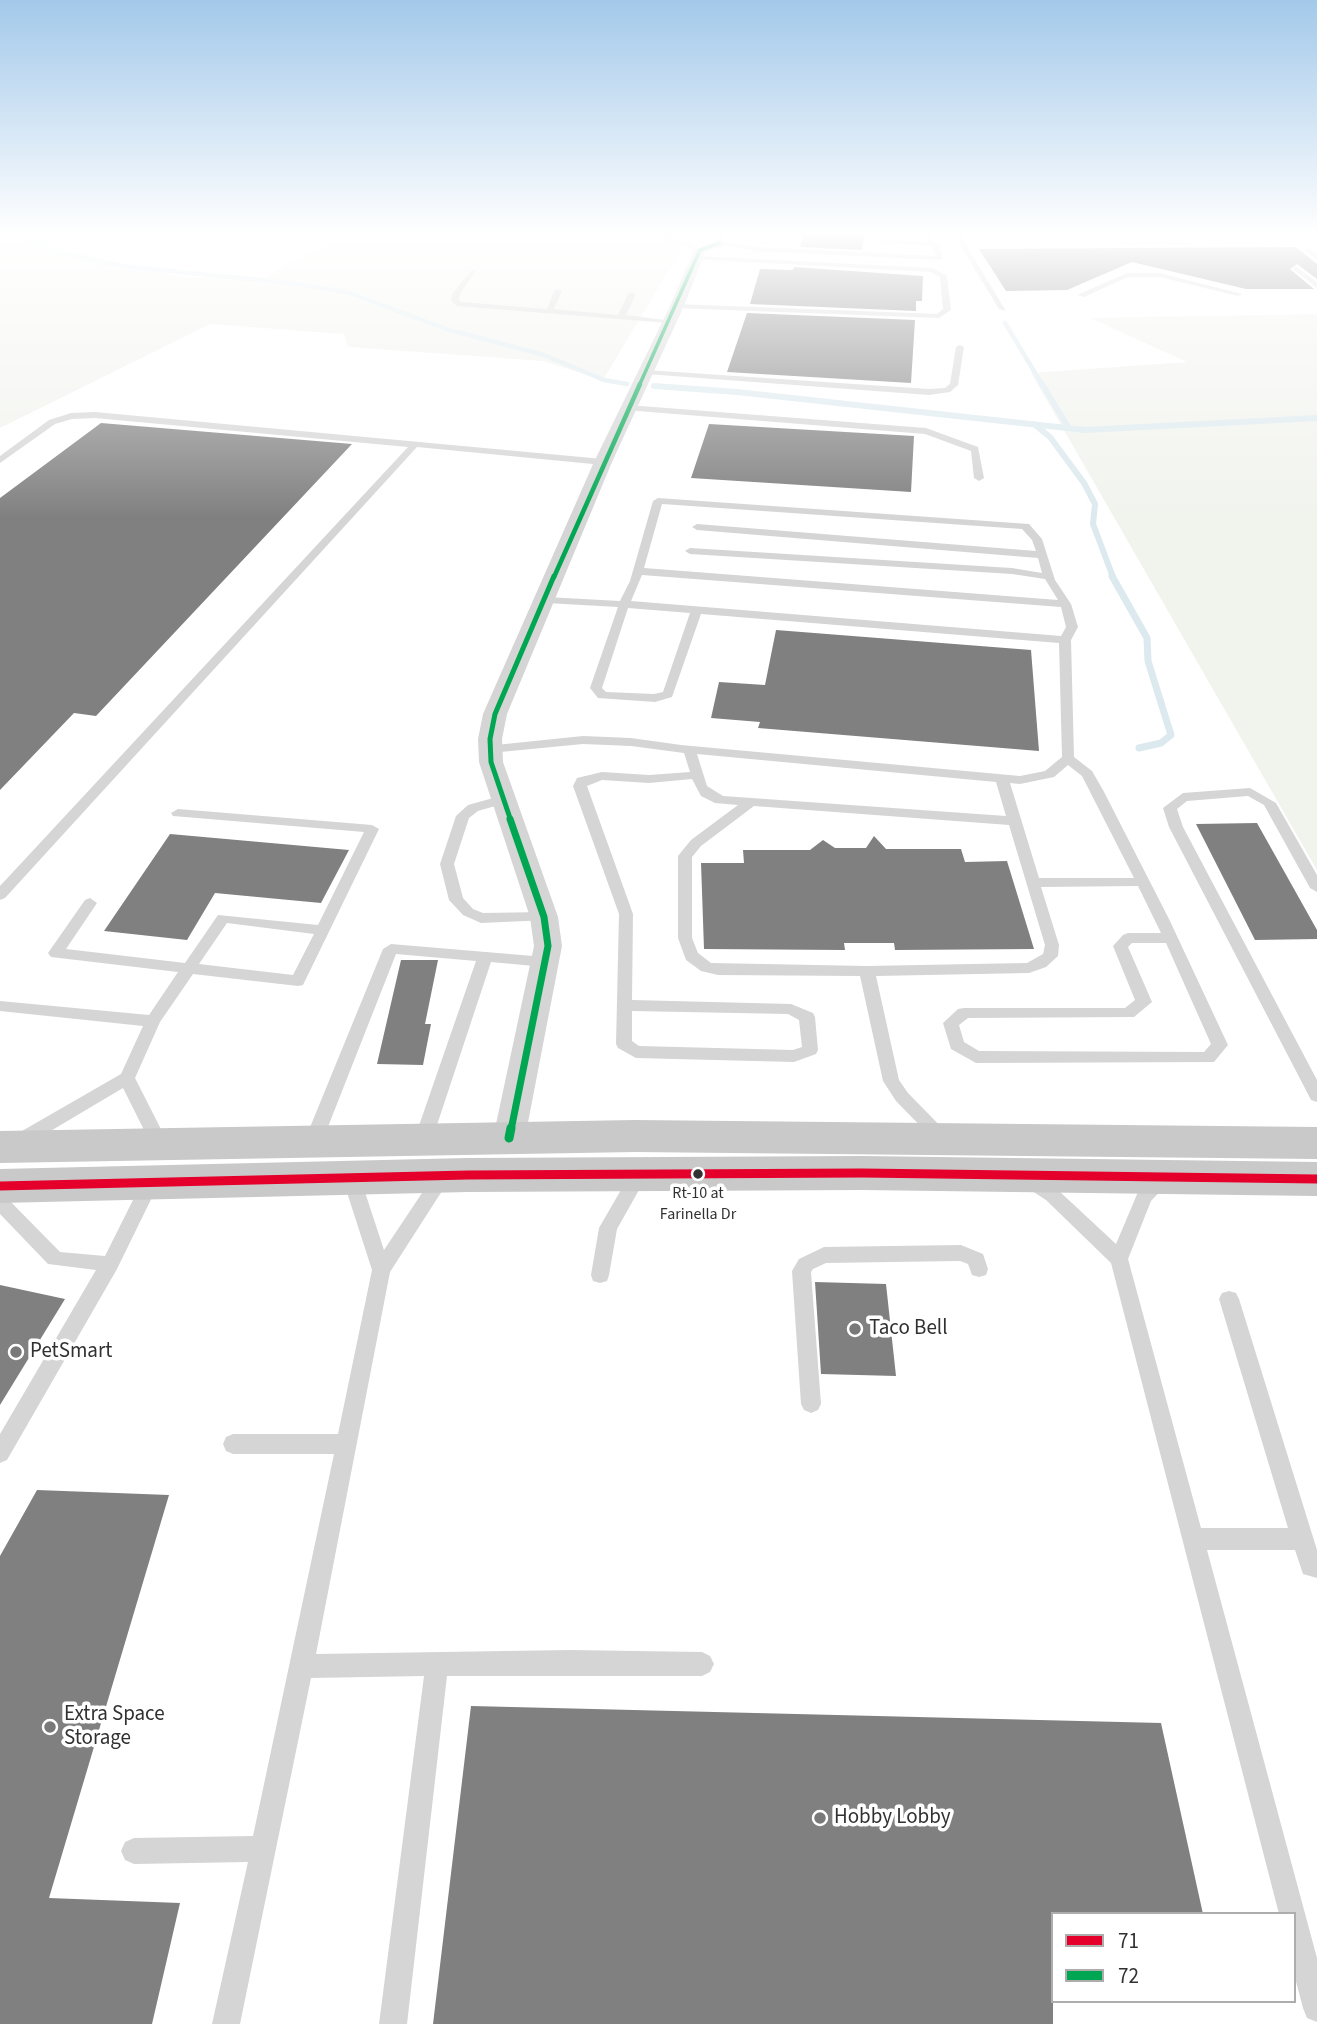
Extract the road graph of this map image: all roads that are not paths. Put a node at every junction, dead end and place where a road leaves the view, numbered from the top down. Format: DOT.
graph roads {
  1 [pos="664,329"];
  2 [pos="960,347"];
  3 [pos="646,372"];
  4 [pos="628,408"];
  5 [pos="415,444"];
  6 [pos="0,460"];
  7 [pos="603,462"];
  8 [pos="979,478"];
  9 [pos="697,527"];
  10 [pos="690,551"];
  11 [pos="1044,555"];
  12 [pos="637,570"];
  13 [pos="1049,577"];
  14 [pos="546,600"];
  15 [pos="624,604"];
  16 [pos="1066,604"];
  17 [pos="696,611"];
  18 [pos="1065,640"];
  19 [pos="491,748"];
  20 [pos="689,750"];
  21 [pos="1068,758"];
  22 [pos="696,775"];
  23 [pos="1002,779"];
  24 [pos="504,799"];
  25 [pos="751,802"];
  26 [pos="178,813"];
  27 [pos="1016,821"];
  28 [pos="1143,882"];
  29 [pos="1033,883"];
  30 [pos="1317,888"];
  31 [pos="0,895"];
  32 [pos="90,904"];
  33 [pos="544,917"];
  34 [pos="323,930"];
  35 [pos="1171,938"];
  36 [pos="485,957"];
  37 [pos="545,962"];
  38 [pos="187,970"];
  39 [pos="867,971"];
  40 [pos="624,1005"];
  41 [pos="0,1006"];
  42 [pos="153,1021"];
  43 [pos="127,1078"];
  44 [pos="1317,1096"];
  45 [pos="509,1138"];
  46 [pos="943,1138"];
  47 [pos="313,1142"];
  48 [pos="1317,1143"];
  49 [pos="433,1158"];
  50 [pos="3,1160"];
  51 [pos="155,1164"];
  52 [pos="639,1174"];
  53 [pos="1021,1175"];
  54 [pos="1166,1176"];
  55 [pos="351,1177"];
  56 [pos="1317,1179"];
  57 [pos="0,1202"];
  58 [pos="1119,1259"];
  59 [pos="110,1264"];
  60 [pos="979,1269"];
  61 [pos="381,1270"];
  62 [pos="600,1275"];
  63 [pos="1229,1299"];
  64 [pos="811,1404"];
  65 [pos="233,1444"];
  66 [pos="346,1444"];
  67 [pos="0,1453"];
  68 [pos="1191,1539"];
  69 [pos="1304,1539"];
  70 [pos="1317,1567"];
  71 [pos="437,1664"];
  72 [pos="702,1664"];
  73 [pos="302,1665"];
  74 [pos="263,1849"];
  75 [pos="134,1851"];
  76 [pos="1291,1912"];
  77 [pos="1296,1930"];
  78 [pos="1317,2008"];
  79 [pos="226,2024"];
  80 [pos="393,2024"];
  1 -- 3 [label="street"];
  2 -- 3 [label="lane"];
  3 -- 4 [label="street"];
  4 -- 7 [label="street"];
  4 -- 8 [label="lane"];
  5 -- 6 [label="lane"];
  5 -- 7 [label="lane"];
  5 -- 31 [label="lane"];
  7 -- 14 [label="street"];
  9 -- 11 [label="lane"];
  10 -- 13 [label="lane"];
  11 -- 12 [label="lane"];
  11 -- 13 [label="lane"];
  12 -- 15 [label="lane"];
  12 -- 16 [label="lane"];
  13 -- 16 [label="lane"];
  14 -- 15 [label="lane"];
  14 -- 19 [label="street"];
  15 -- 17 [label="lane"];
  15 -- 17 [label="lane"];
  16 -- 18 [label="lane"];
  17 -- 18 [label="lane"];
  18 -- 21 [label="lane"];
  19 -- 20 [label="lane"];
  19 -- 24 [label="street"];
  20 -- 22 [label="lane"];
  20 -- 23 [label="lane"];
  21 -- 23 [label="lane"];
  21 -- 28 [label="lane"];
  22 -- 25 [label="lane"];
  22 -- 40 [label="lane"];
  23 -- 27 [label="lane"];
  24 -- 33 [label="street"];
  24 -- 33 [label="lane"];
  25 -- 27 [label="lane"];
  25 -- 39 [label="lane"];
  26 -- 34 [label="lane"];
  27 -- 29 [label="lane"];
  28 -- 29 [label="lane"];
  28 -- 35 [label="lane"];
  29 -- 39 [label="lane"];
  30 -- 44 [label="lane"];
  32 -- 38 [label="lane"];
  33 -- 37 [label="street"];
  34 -- 38 [label="lane"];
  34 -- 38 [label="lane"];
  35 -- 35 [label="lane"];
  36 -- 37 [label="lane"];
  36 -- 47 [label="lane"];
  36 -- 49 [label="lane"];
  37 -- 45 [label="street"];
  38 -- 42 [label="lane"];
  39 -- 46 [label="lane"];
  40 -- 40 [label="lane"];
  41 -- 42 [label="lane"];
  42 -- 43 [label="lane"];
  43 -- 50 [label="lane"];
  43 -- 51 [label="lane"];
  45 -- 46 [label="main road"];
  45 -- 49 [label="main road"];
  46 -- 48 [label="main road"];
  47 -- 49 [label="main road"];
  47 -- 51 [label="main road"];
  49 -- 52 [label="main road"];
  49 -- 55 [label="main road"];
  49 -- 61 [label="lane"];
  50 -- 51 [label="main road"];
  51 -- 55 [label="main road"];
  51 -- 59 [label="lane"];
  52 -- 53 [label="main road"];
  52 -- 62 [label="lane"];
  53 -- 54 [label="main road"];
  53 -- 58 [label="lane"];
  54 -- 56 [label="main road"];
  54 -- 58 [label="lane"];
  55 -- 61 [label="lane"];
  57 -- 59 [label="lane"];
  58 -- 68 [label="lane"];
  59 -- 67 [label="lane"];
  60 -- 64 [label="lane"];
  61 -- 66 [label="lane"];
  63 -- 69 [label="lane"];
  65 -- 66 [label="lane"];
  66 -- 73 [label="lane"];
  68 -- 69 [label="lane"];
  68 -- 76 [label="lane"];
  69 -- 70 [label="lane"];
  71 -- 72 [label="lane"];
  71 -- 73 [label="lane"];
  71 -- 80 [label="lane"];
  73 -- 74 [label="lane"];
  74 -- 75 [label="lane"];
  74 -- 79 [label="lane"];
  77 -- 78 [label="lane"];
}
